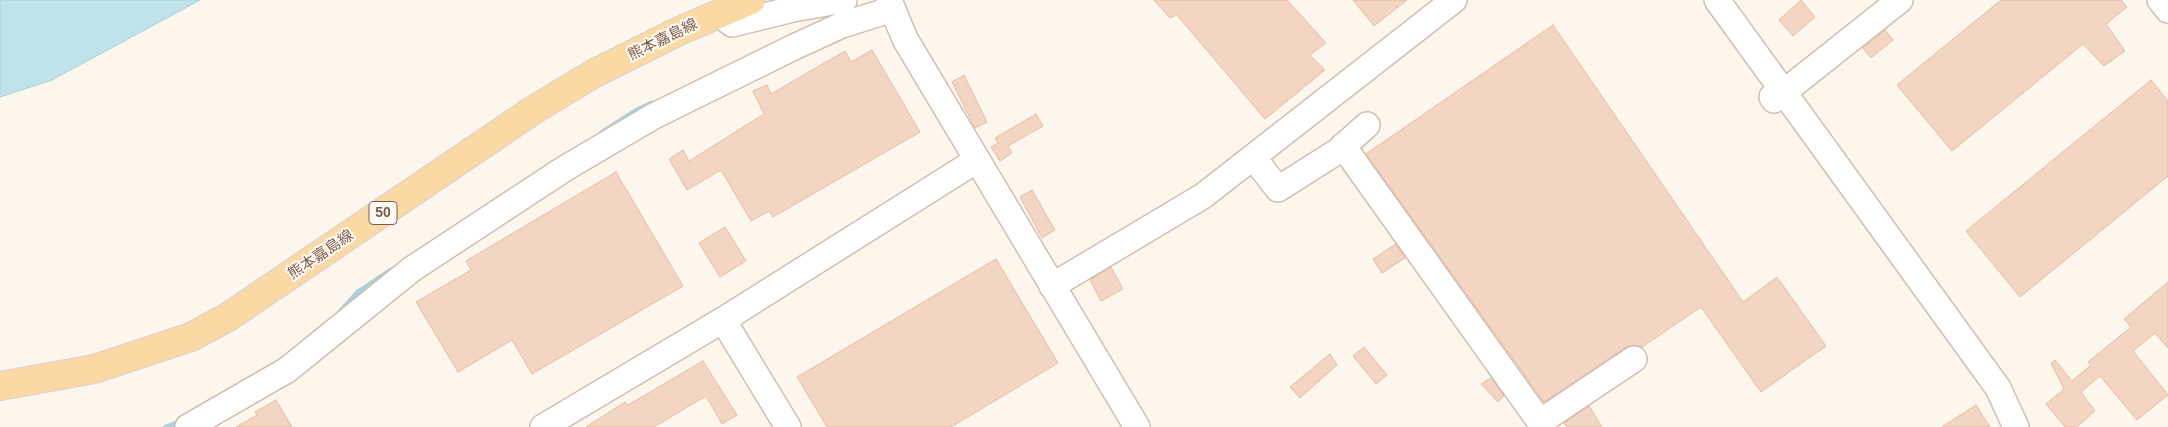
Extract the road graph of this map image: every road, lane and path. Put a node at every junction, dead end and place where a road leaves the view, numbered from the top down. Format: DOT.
graph roads {
  1 [pos="751,0"];
  2 [pos="844,0"];
  3 [pos="1454,0"];
  4 [pos="1708,0"];
  5 [pos="1717,0"];
  6 [pos="1900,0"];
  7 [pos="2160,0"];
  8 [pos="891,5"];
  9 [pos="2168,10"];
  10 [pos="719,13"];
  11 [pos="1785,92"];
  12 [pos="1367,126"];
  13 [pos="1343,146"];
  14 [pos="1253,157"];
  15 [pos="977,160"];
  16 [pos="1052,286"];
  17 [pos="723,320"];
  18 [pos="1634,359"];
  19 [pos="0,386"];
  20 [pos="188,427"];
  21 [pos="543,427"];
  22 [pos="788,427"];
  23 [pos="1137,427"];
  24 [pos="2016,427"];
  1 -- 10 [label="main road, 熊本嘉島線 / 50"];
  2 -- 10 [label="street"];
  3 -- 14 [label="street"];
  4 -- 11 [label="street"];
  5 -- 11 [label="street"];
  6 -- 11 [label="street"];
  7 -- 9 [label="street"];
  8 -- 15 [label="street"];
  8 -- 20 [label="street"];
  10 -- 19 [label="main road, 熊本嘉島線 / 50"];
  11 -- 24 [label="street"];
  12 -- 13 [label="street"];
  13 -- 14 [label="street"];
  13 -- 18 [label="street"];
  14 -- 16 [label="street"];
  15 -- 16 [label="street"];
  15 -- 17 [label="street"];
  16 -- 23 [label="street"];
  17 -- 21 [label="street"];
  17 -- 22 [label="street"];
}
